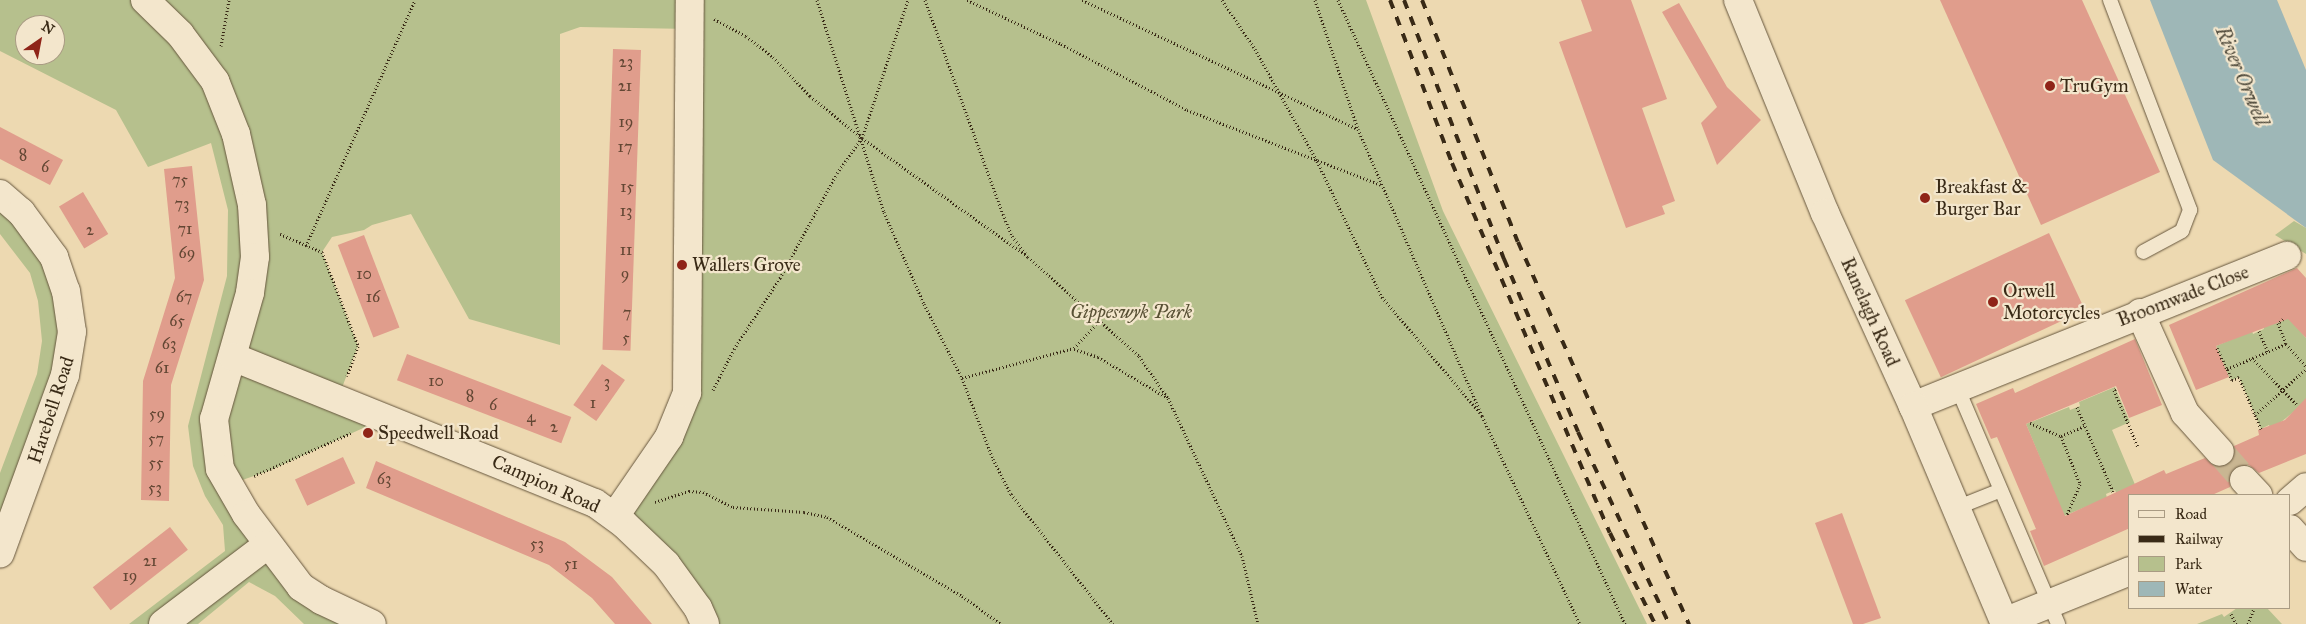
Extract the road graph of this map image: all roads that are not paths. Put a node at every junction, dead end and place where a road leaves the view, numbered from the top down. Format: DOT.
graph roads {
  1 [pos="145,0"];
  2 [pos="1738,0"];
  3 [pos="2110,0"];
  4 [pos="690,4"];
  5 [pos="0,194"];
  6 [pos="2143,252"];
  7 [pos="2287,256"];
  8 [pos="2140,313"];
  9 [pos="233,357"];
  10 [pos="1957,387"];
  11 [pos="1913,406"];
  12 [pos="2220,452"];
  13 [pos="2306,486"];
  14 [pos="2001,490"];
  15 [pos="2291,499"];
  16 [pos="623,506"];
  17 [pos="1956,508"];
  18 [pos="2291,530"];
  19 [pos="267,545"];
  20 [pos="2306,547"];
  21 [pos="0,554"];
  22 [pos="2128,572"];
  23 [pos="2052,614"];
  24 [pos="2005,623"];
  25 [pos="164,624"];
  26 [pos="372,624"];
  27 [pos="705,624"];
  1 -- 9 [label="street"];
  2 -- 11 [label="street, Ranelagh Road"];
  3 -- 6 [label="lane"];
  4 -- 16 [label="street"];
  5 -- 21 [label="street, Harebell Road"];
  7 -- 8 [label="street, Broomwade Close"];
  8 -- 10 [label="street, Broomwade Close"];
  8 -- 12 [label="street"];
  9 -- 16 [label="street, Campion Road"];
  9 -- 19 [label="street"];
  10 -- 11 [label="street, Broomwade Close"];
  10 -- 14 [label="lane"];
  11 -- 17 [label="street, Ranelagh Road"];
  13 -- 15 [label="street"];
  14 -- 17 [label="lane"];
  14 -- 23 [label="lane"];
  16 -- 27 [label="street, Campion Road"];
  17 -- 24 [label="street, Ranelagh Road"];
  18 -- 20 [label="street"];
  19 -- 25 [label="street"];
  19 -- 26 [label="street"];
  22 -- 23 [label="street"];
  23 -- 24 [label="street"];
}
